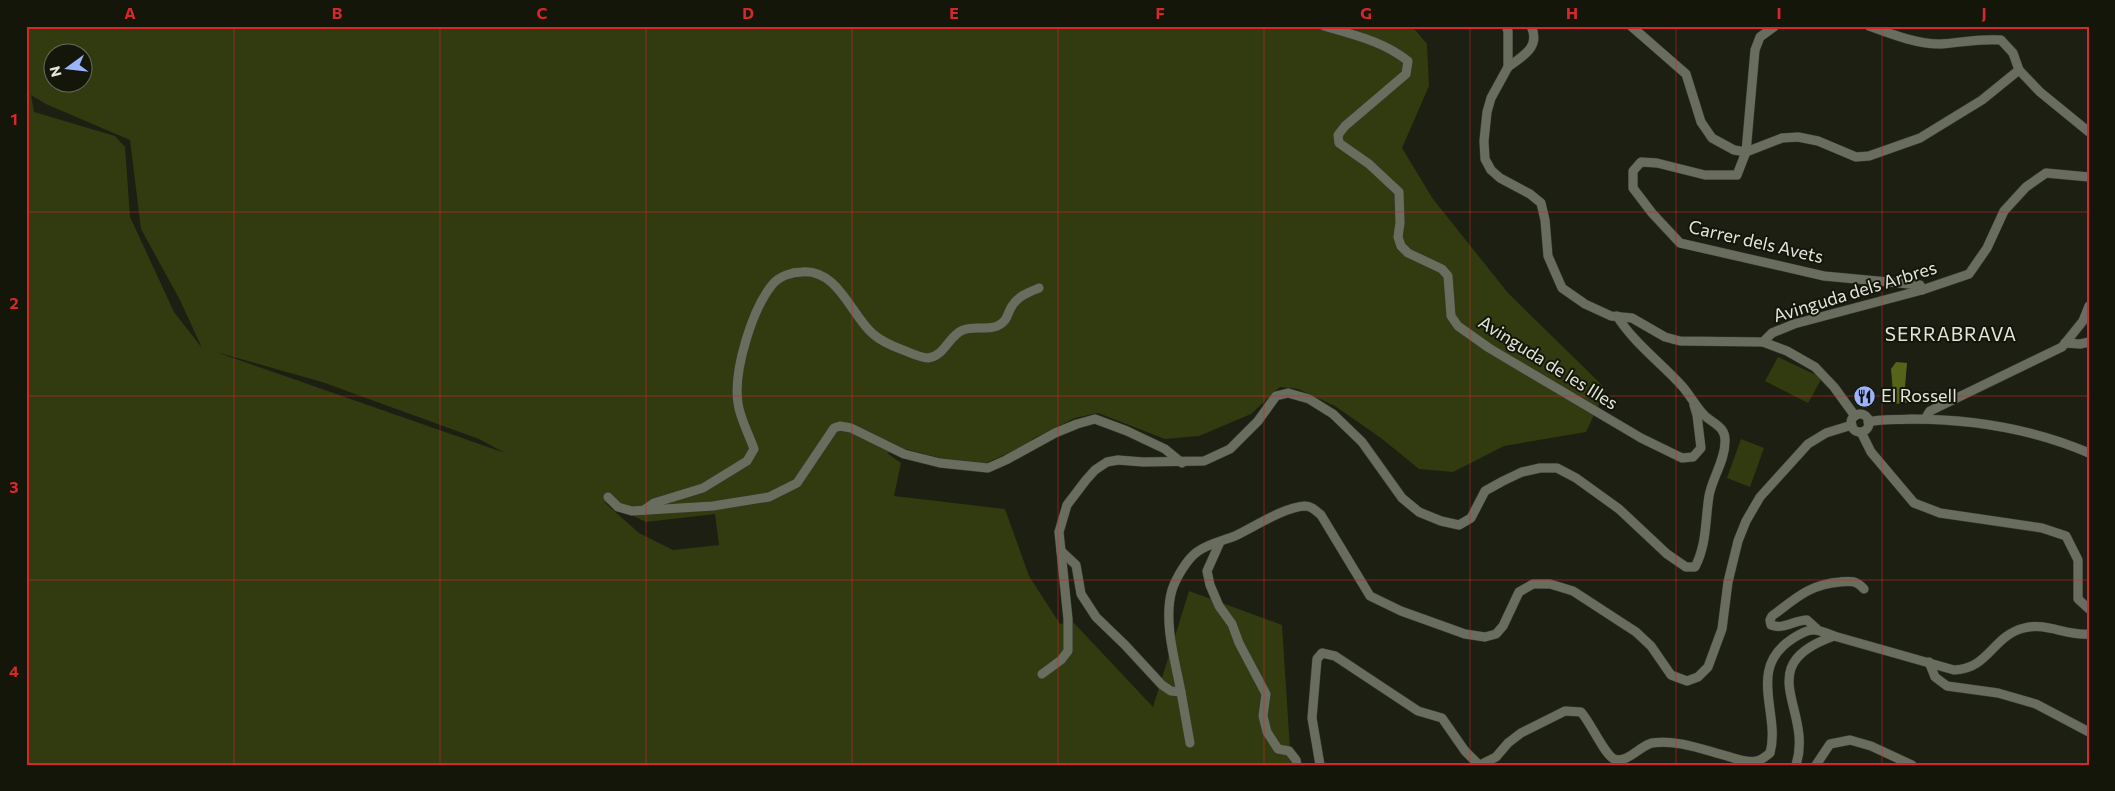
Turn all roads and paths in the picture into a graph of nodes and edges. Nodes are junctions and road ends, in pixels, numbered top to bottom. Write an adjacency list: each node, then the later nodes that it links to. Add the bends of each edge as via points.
1 (1324, 26): 19 (street, Avinguda de les Illes, via 1372,39 1408,61 1406,74 1345,126 1338,135 1339,143 1369,164 1399,192 1398,237 1401,246 1408,254 1442,269 1448,276 1451,316 1458,326 1562,392 1682,458 1693,457 1701,448 1697,415)
2 (1506, 26): 7 (street, Avinguda dels Arbres)
3 (1532, 26): 7 (street, via 1535,43)
4 (1631, 26): 10 (street, via 1686,74 1701,122 1712,138 1734,150)
5 (1775, 26): 10 (street, via 1760,37 1755,50)
6 (1868, 26): 8 (street, via 1939,44 1986,38 2001,40)
7 (1508, 67): 15 (street, Avinguda dels Arbres, via 1487,112 1484,141 1491,170 1541,203 1546,220 1548,256 1562,288 1585,304)
8 (2019, 70): 9 (street, via 2040,92); 10 (street, via 1982,100 1920,138 1869,156 1856,157 1818,141 1798,137 1782,138)
9 (2089, 132)
10 (1746, 152): 13 (street, Carrer dels Avets, via 1737,175 1705,175 1641,162 1633,171 1634,188 1680,243 1824,276 1920,285)
11 (2089, 177): 13 (street, Avinguda dels Arbres, via 2046,173 2026,187 2004,211 1987,248 1969,274)
12 (1040, 288): 27 (street, via 1020,296 1005,320 992,328 963,329 952,337 941,353 928,358 886,343 872,334 832,283 818,274 803,271 785,275 773,284 755,313 739,368 738,403 754,449 747,461 703,488 654,503)
13 (1922, 290): 16 (street, Avinguda dels Arbres, via 1794,324 1772,333)
14 (2089, 306): 18 (street)
15 (1617, 316): 16 (street, Avinguda dels Arbres, via 1632,318 1665,337 1680,341); 19 (street, via 1624,328)
16 (1763, 342): 21 (street, via 1815,367 1834,387)
17 (2089, 342): 18 (street)
18 (2065, 343): 20 (street, via 2032,363 1930,411)
19 (1690, 396): 25 (street, via 1724,433 1725,442 1710,494 1702,555 1695,567 1686,567 1667,554 1619,509 1557,468 1522,472 1485,492 1471,518 1459,525 1441,522 1419,512 1402,498 1362,442 1333,414 1310,400 1288,393 1276,396 1258,421 1230,450 1204,461)
20 (1925, 419): 22 (street); 24 (street, via 2037,434)
21 (1853, 421): 22 (street, via 1862,415); 23 (street, via 1854,430); 28 (street, via 1808,444 1760,497 1738,542 1728,582 1722,629 1708,667 1698,678 1687,681 1671,675 1636,632 1573,592 1550,584 1533,584 1519,592 1496,634 1485,637 1465,634 1393,607 1370,596 1334,533 1313,508 1306,506 1290,510)
22 (1868, 422): 23 (street, via 1867,428)
23 (1861, 432): 31 (street, via 1871,452 1914,503 1940,513 2042,528 2066,536 2078,560 2078,599)
24 (2089, 453)
25 (1182, 463): 27 (street, via 1165,449 1094,419 1055,433 988,468 940,463 904,454 857,430 840,426 834,428 797,483 769,497 713,506); 29 (street, via 1118,460 1107,462 1095,470 1067,505 1058,532)
26 (608, 497): 27 (street, via 618,507)
27 (644, 510)
28 (1220, 542): 37 (street, via 1195,553 1173,588 1169,602); 40 (street, via 1207,571 1210,585 1266,694 1263,716 1267,732 1278,749 1289,751)
29 (1061, 551): 36 (street, via 1068,651); 37 (street, via 1076,565 1081,594 1096,617 1162,685)
30 (1864, 589): 32 (street, via 1852,580 1820,584 1799,596 1770,620 1771,625 1778,628 1807,620)
31 (2089, 609)
32 (1817, 629): 34 (street); 42 (street, via 1803,632 1782,646 1771,662 1767,689 1774,741 1770,754 1758,761 1663,743 1651,743 1621,760 1615,759 1581,712 1565,711 1521,733 1508,742 1496,757)
33 (2089, 634): 35 (street, via 2025,628 2005,638 1978,664 1966,670 1954,670)
34 (1834, 636): 35 (street); 43 (street, via 1816,643 1793,662 1790,699 1800,728)
35 (1929, 662): 38 (street, via 1935,677 1947,686 1998,693 2036,704)
36 (1042, 674)
37 (1181, 692): 39 (street)
38 (2089, 732)
39 (1190, 743)
40 (1297, 765)
41 (1320, 765): 42 (street, via 1312,718 1317,659 1322,653 1335,656 1418,711 1442,718 1465,751)
42 (1480, 765)
43 (1796, 765)
44 (1816, 765): 45 (street, via 1830,744 1850,740)
45 (1912, 765)

